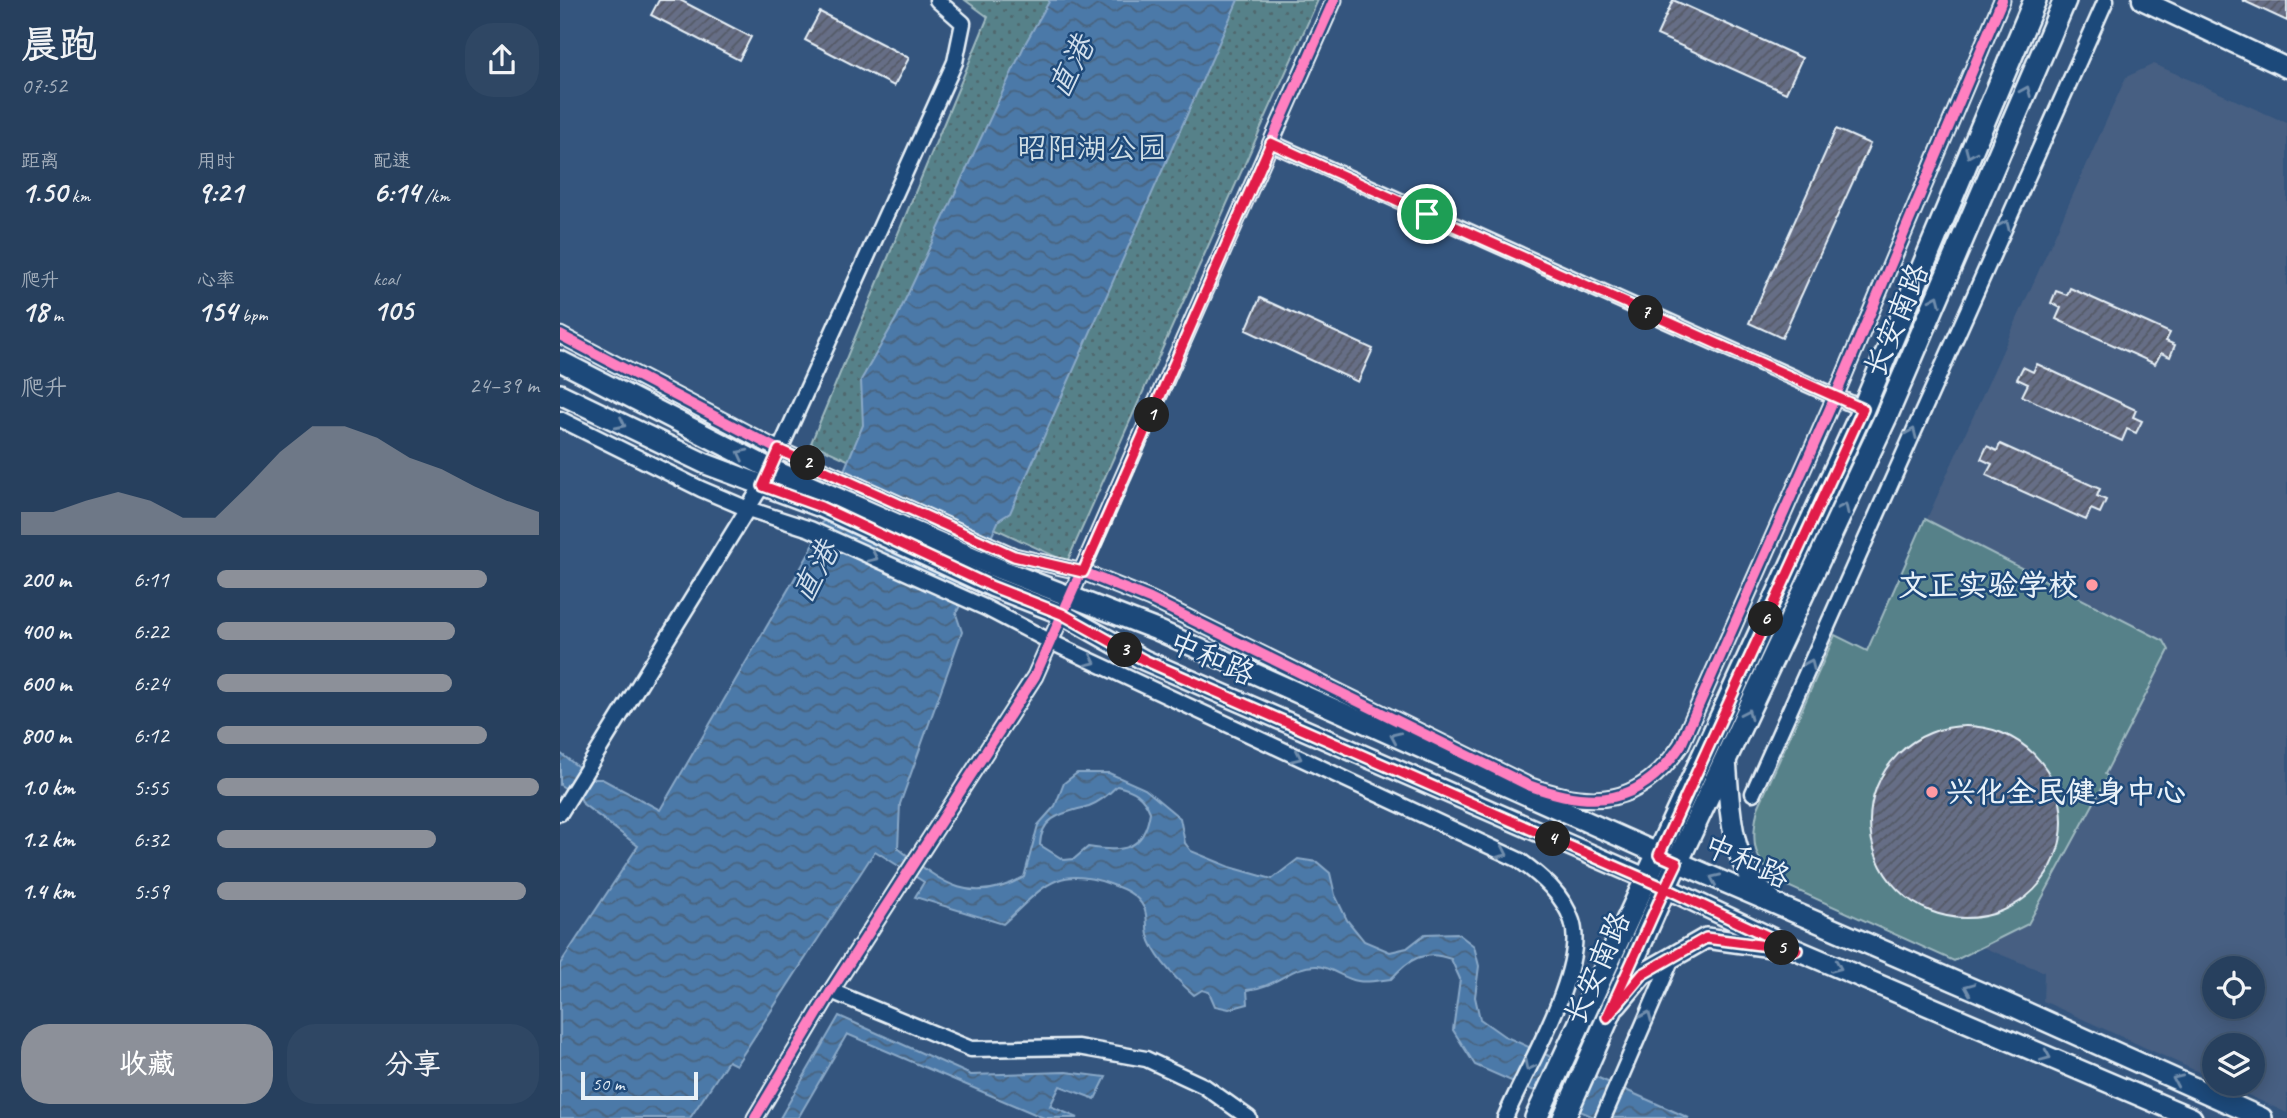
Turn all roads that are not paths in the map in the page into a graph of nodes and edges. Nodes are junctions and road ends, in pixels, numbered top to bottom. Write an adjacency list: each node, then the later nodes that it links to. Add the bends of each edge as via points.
1 (937, 0): 16 (street, via 963,23 955,62)
2 (1334, 0): 9 (street)
3 (2002, 0): 13 (street)
4 (2035, 0): 14 (main road, 长安南路, one-way to 14)
5 (2065, 0): 24 (main road, 长安南路, one-way to 5, via 1886,417)
6 (2106, 0): 25 (street, one-way to 6)
7 (2142, 0): 8 (street)
8 (2287, 68)
9 (1271, 143): 13 (street); 21 (street)
10 (560, 335): 16 (street)
11 (560, 361): 17 (main road, 中和路, one-way to 11)
12 (560, 394): 17 (main road, 中和路, one-way to 17, via 706,464)
13 (1835, 397): 14 (street); 21 (street, via 1681,745 1665,769 1620,797 1562,797 1528,785 1150,599)
14 (1863, 409): 27 (main road, 长安南路)
15 (560, 419): 19 (street)
16 (779, 450): 17 (street); 18 (street)
17 (767, 477): 18 (main road, 中和路); 19 (street)
18 (827, 491): 20 (main road, 中和路)
19 (748, 509): 23 (street, one-way to 23, via 810,529); 26 (street)
20 (1003, 571): 21 (street); 22 (main road, 中和路)
21 (1083, 572): 22 (street)
22 (1066, 606): 23 (street); 27 (main road, 中和路, one-way to 22, via 1157,630); 28 (main road, 中和路, via 1144,660)
23 (1051, 642): 32 (street, via 1035,676); 38 (street, one-way to 38, via 1519,860 1544,878 1573,922 1572,958 1543,1039)
24 (1726, 760): 27 (main road, 长安南路); 29 (main road, via 1741,855 1763,894)
25 (1753, 793)
26 (560, 814)
27 (1668, 859): 28 (main road, 长安南路); 29 (main road, 中和路, one-way to 27)
28 (1656, 883): 30 (main road, 中和路); 33 (main road, 长安南路); 34 (main road, 长安南路)
29 (1786, 910): 41 (main road, 中和路, one-way to 29)
30 (1797, 950): 31 (main road, via 1706,938); 40 (main road, 中和路, one-way to 40)
31 (1673, 956): 33 (main road, via 1643,974); 39 (street, one-way to 31)
32 (831, 991): 36 (street); 37 (street, via 971,1049 1078,1047 1146,1059 1203,1086)
33 (1607, 1017): 35 (main road, 长安南路)
34 (1539, 1111)
35 (1565, 1116)
36 (755, 1118)
37 (1249, 1118)
38 (1505, 1118)
39 (1603, 1118)
40 (2192, 1118)
41 (2262, 1118)

